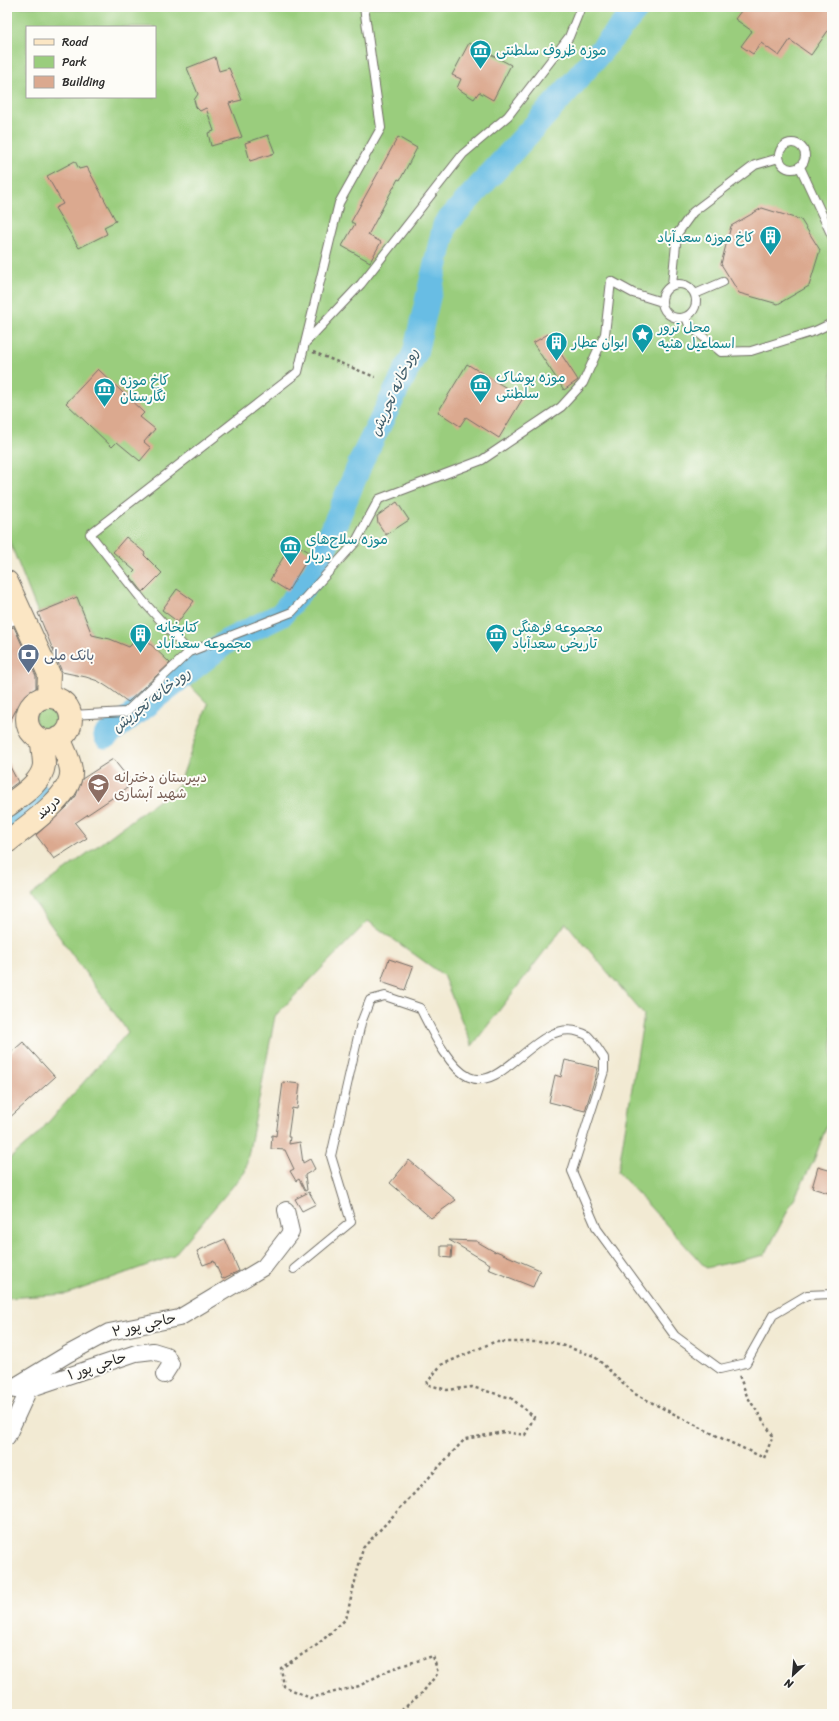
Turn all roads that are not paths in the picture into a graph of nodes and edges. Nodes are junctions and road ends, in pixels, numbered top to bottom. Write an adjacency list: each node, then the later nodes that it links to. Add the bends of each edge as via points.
1 (364, 7): 12 (lane, via 381,128 339,203)
2 (581, 7): 12 (lane, via 569,37 508,116 463,154 361,284)
3 (779, 158): 4 (lane, via 787,168); 4 (lane, via 780,151 785,145 798,144 805,155); 7 (lane, via 755,165 693,212 677,234)
4 (800, 167): 5 (lane)
5 (832, 236)
6 (723, 282): 8 (lane)
7 (672, 285): 8 (lane, via 688,286); 9 (lane, via 664,292)
8 (695, 294): 10 (lane, via 696,305)
9 (662, 302): 10 (lane, via 670,316); 15 (lane, via 633,293 611,281 605,334 583,383 561,407 482,460 379,499 355,543 292,612)
10 (686, 317): 11 (lane, via 690,325 721,352 751,351)
11 (832, 323)
12 (305, 345): 15 (lane, via 298,372 90,534 143,601)
13 (7, 582): 14 (main road)
14 (14, 616): 16 (main road, via 49,674)
15 (189, 652): 17 (lane, via 126,712)
16 (48, 696): 17 (main road, via 65,703); 18 (main road, via 35,701 27,712 26,719 31,732)
17 (71, 715): 18 (main road, via 69,728)
18 (50, 739): 19 (main road, دربند, via 44,765 36,782); 20 (main road, دربند, via 71,770 68,785 56,801)
19 (7, 806)
20 (7, 842)
21 (286, 1210): 26 (street, حاجی پور ۲, via 291,1232 264,1267 179,1318 109,1332)
22 (294, 1269): 23 (lane, via 351,1222 331,1156 361,1023 370,1000 385,996 420,1008 446,1054 459,1070 470,1078 483,1080 497,1074 548,1035 571,1029 587,1035 604,1058 604,1071 572,1172 597,1230 675,1336 720,1369 746,1363 773,1316 807,1295)
23 (832, 1294)
24 (164, 1375): 25 (street, حاجی پور ۱, via 171,1364 166,1355 153,1352 136,1353)
25 (29, 1389): 26 (street, حاجی پور ۱); 27 (street)
26 (7, 1391)
27 (7, 1437)

